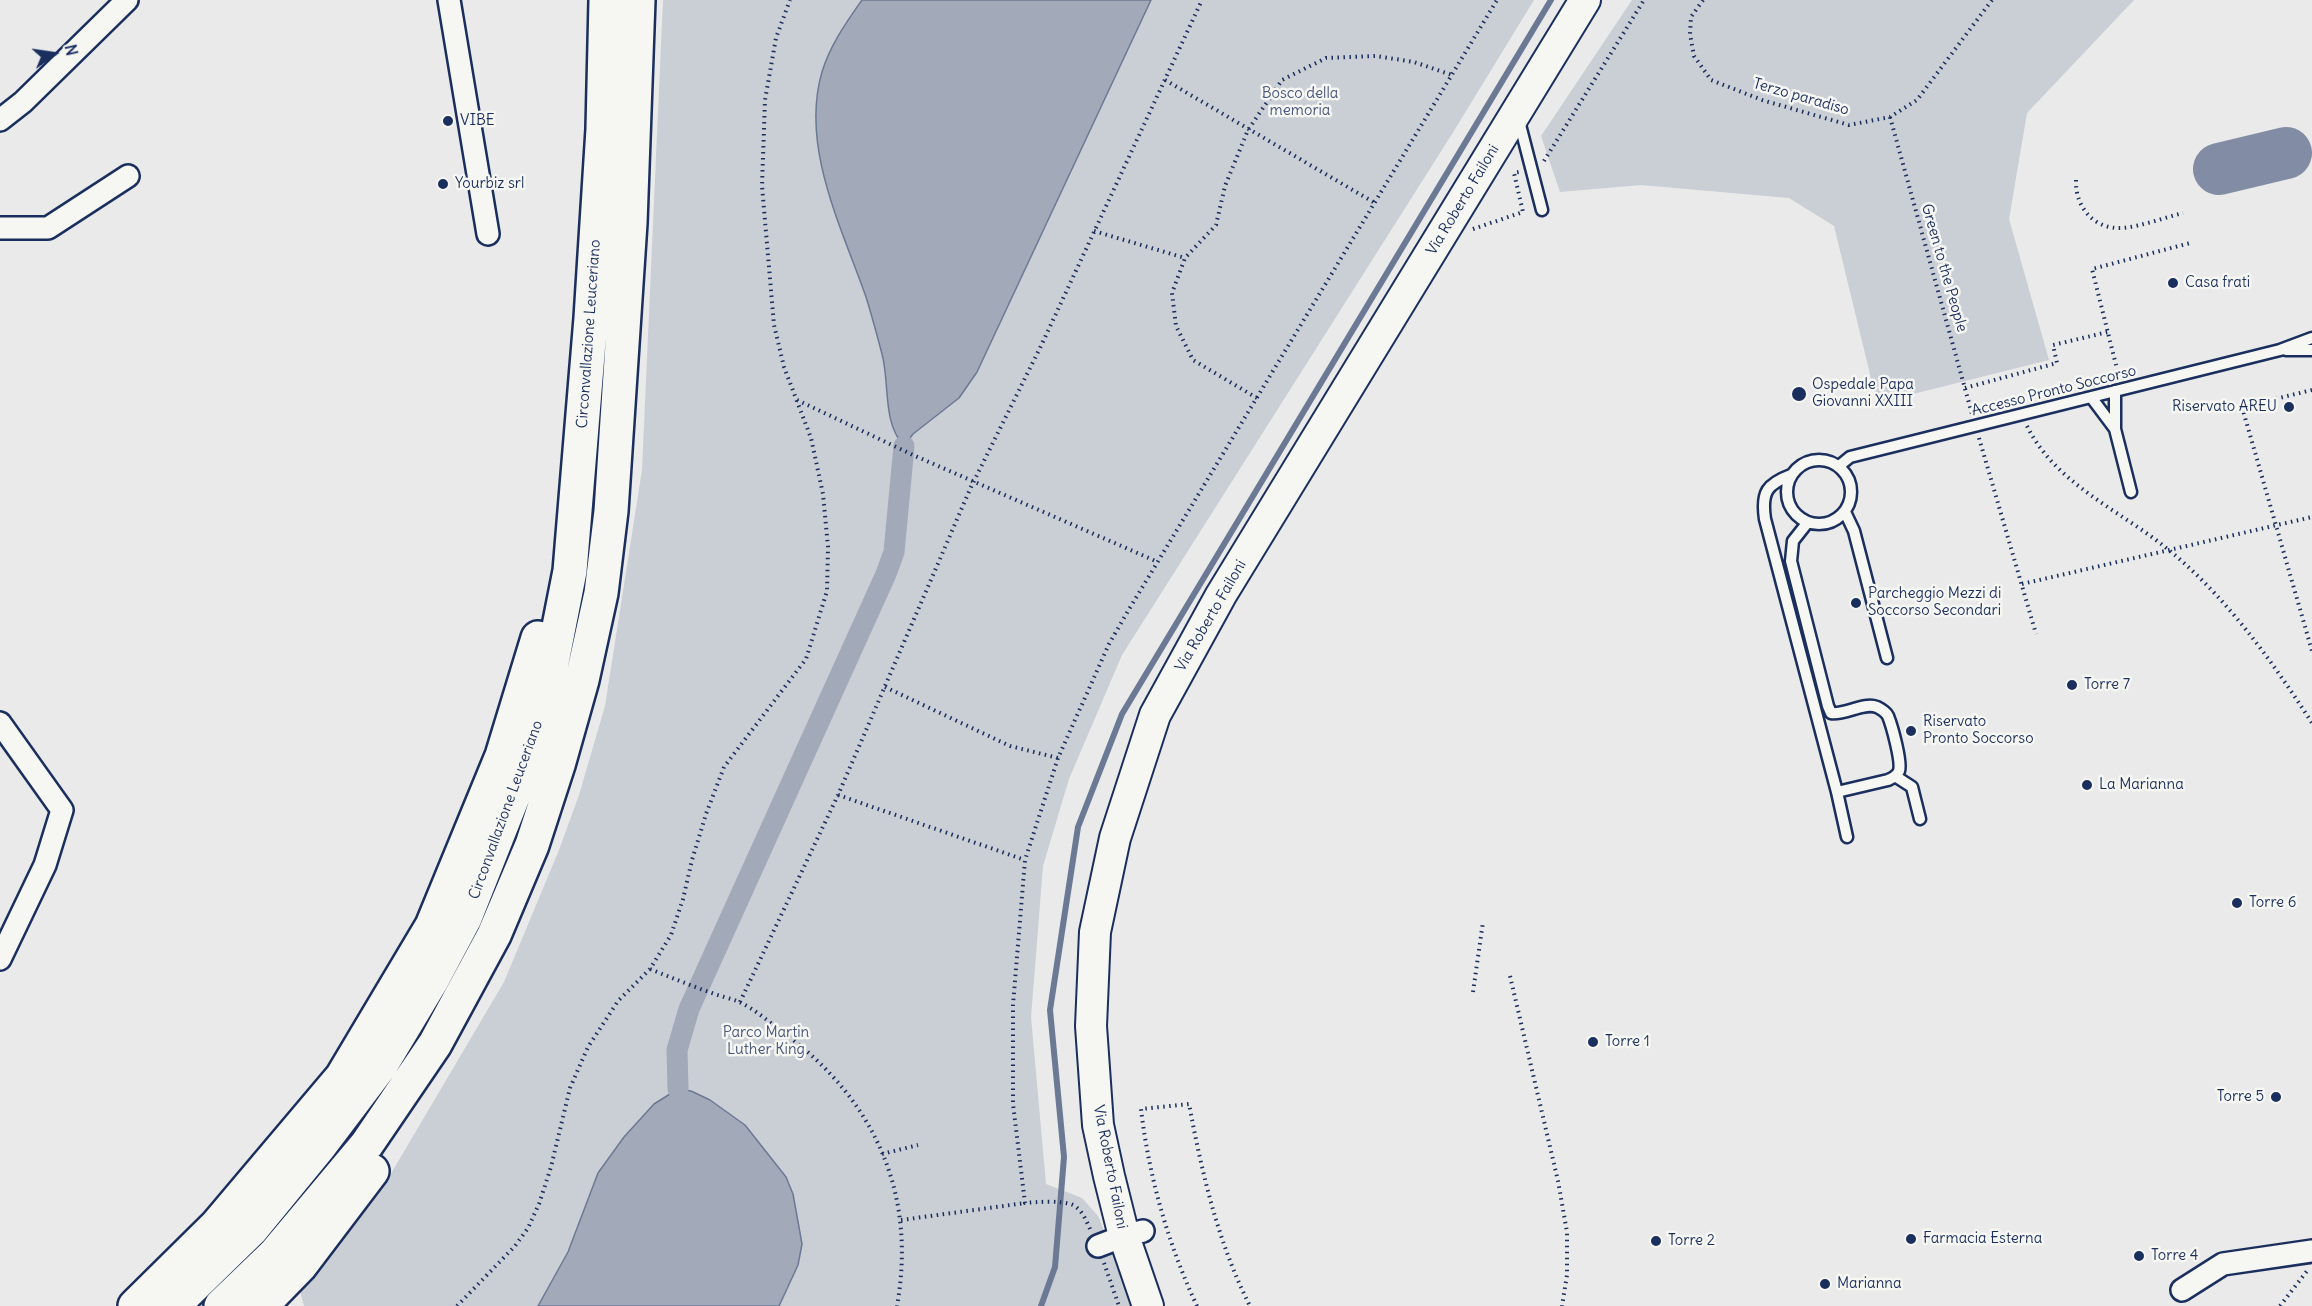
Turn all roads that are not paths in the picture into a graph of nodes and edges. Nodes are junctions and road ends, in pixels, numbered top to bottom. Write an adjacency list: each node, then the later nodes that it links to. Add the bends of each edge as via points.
1 (127, 0): 8 (street)
2 (449, 0): 12 (street)
3 (606, 0): 22 (highway, Circonvallazione Leuceriano, via 601,153)
4 (652, 0): 6 (highway)
5 (1585, 0): 7 (street, Via Roberto Failoni)
6 (639, 15): 31 (highway, Circonvallazione Leuceriano, via 615,452 601,593 558,765 532,845)
7 (1516, 112): 10 (lane); 39 (street, Via Roberto Failoni, via 1221,595 1155,715 1115,838 1095,932 1090,1026 1098,1125 1122,1238)
8 (0, 120)
9 (128, 176): 11 (street, via 48,228)
10 (1542, 210)
11 (0, 228)
12 (488, 234)
13 (2312, 338): 14 (lane, Accesso Pronto Soccorso)
14 (2280, 350): 15 (lane, Accesso Pronto Soccorso); 16 (lane, Accesso Pronto Soccorso)
15 (2312, 350)
16 (2119, 390): 17 (lane, Accesso Pronto Soccorso); 18 (lane)
17 (2091, 397): 18 (lane); 19 (lane, Accesso Pronto Soccorso, via 1850,457)
18 (2115, 429): 21 (lane)
19 (1839, 466): 20 (lane, via 1819,459 1799,466); 23 (lane, via 1850,483 1850,503)
20 (1791, 475): 24 (lane, via 1788,502); 28 (lane, via 1768,489 1763,499 1765,519)
21 (2131, 492)
22 (577, 499): 35 (highway, via 556,545 540,633 502,756 432,926 342,1077 217,1226); 36 (highway, Circonvallazione Leuceriano, via 570,571 543,708 522,774 465,918 381,1065 320,1147 251,1230)
23 (1845, 512): 24 (lane, via 1828,523); 25 (lane, via 1854,531)
24 (1808, 522): 27 (lane, via 1793,541 1791,561 1828,706 1831,713 1838,714 1870,706 1887,713 1900,762)
25 (1887, 658)
26 (0, 723): 32 (street, via 62,810 45,865)
27 (1895, 776): 28 (lane); 29 (lane, via 1912,787)
28 (1837, 792): 30 (lane)
29 (1920, 819)
30 (1847, 837)
31 (494, 935): 37 (highway, Circonvallazione Leuceriano, via 435,1044 368,1144 274,1255); 38 (highway, via 482,992 382,1157 300,1266)
32 (0, 959)
33 (2312, 1251): 34 (street, via 2223,1264)
34 (2182, 1290)
35 (135, 1306)
36 (173, 1306)
37 (221, 1306)
38 (261, 1306)
39 (1148, 1306)

